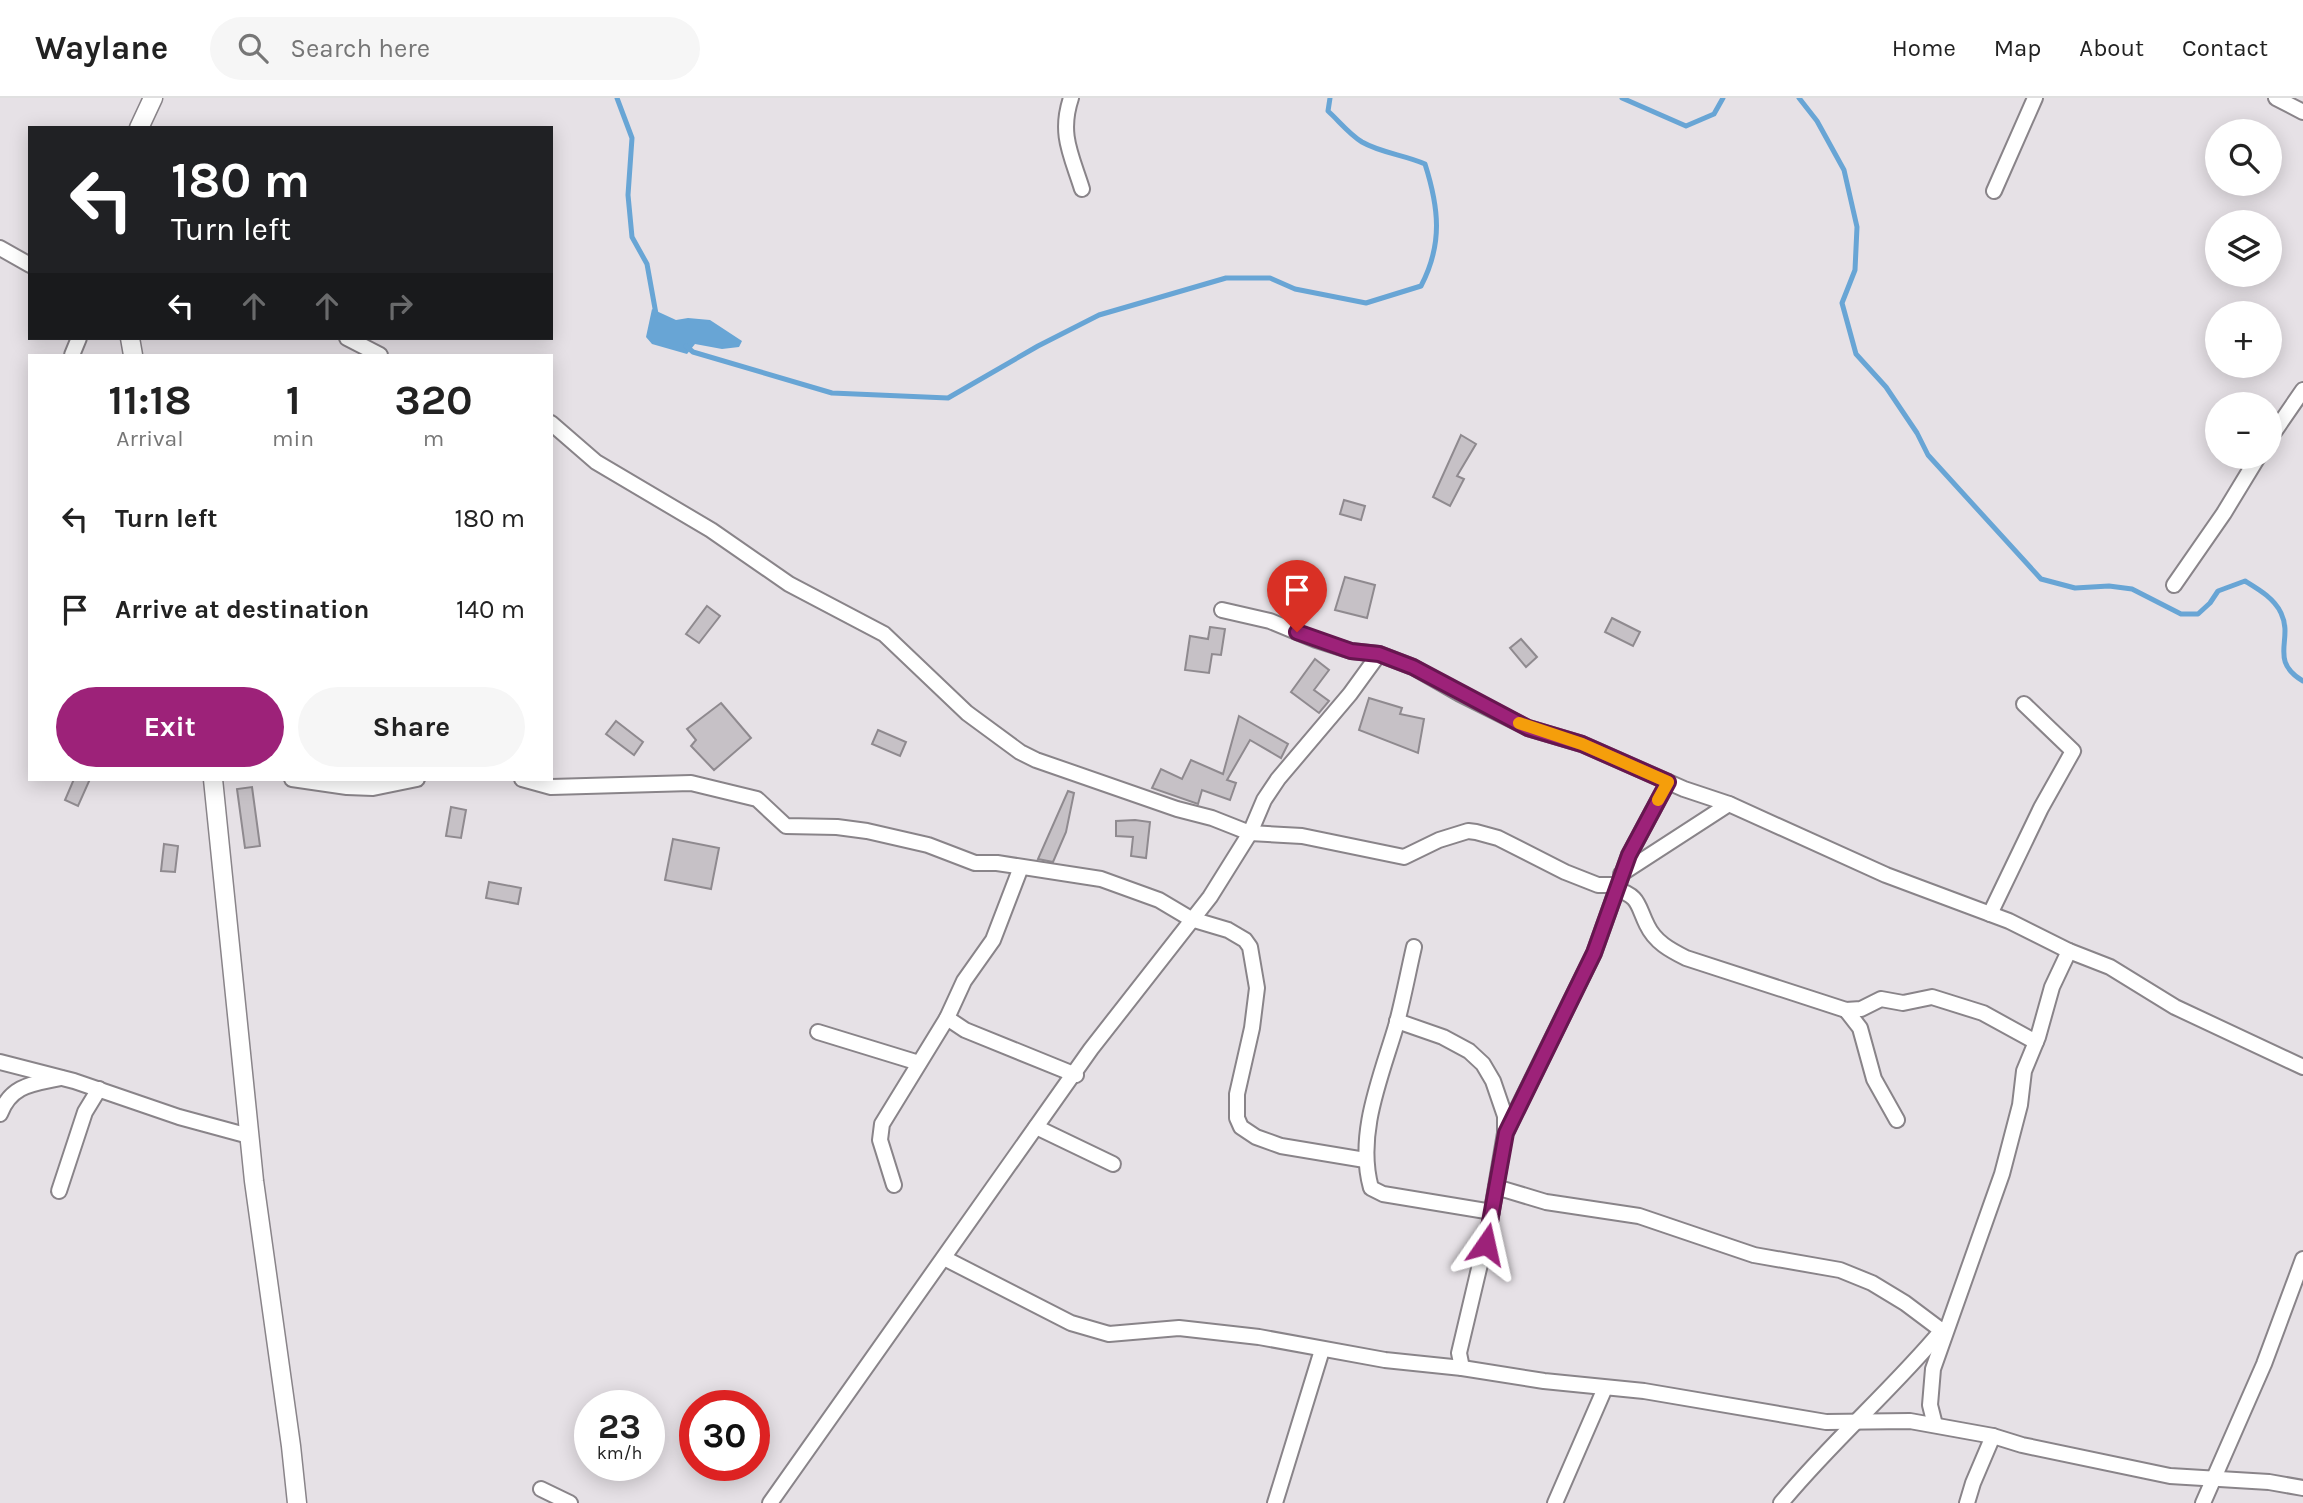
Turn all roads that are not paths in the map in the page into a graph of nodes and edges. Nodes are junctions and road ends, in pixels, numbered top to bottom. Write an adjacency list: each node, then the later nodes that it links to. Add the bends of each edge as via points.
1 (153, 98): 6 (street)
2 (1071, 98): 7 (street, via 1064,124)
3 (2035, 98): 8 (street)
4 (2276, 98): 5 (street)
5 (2303, 112)
6 (140, 126)
7 (1082, 189)
8 (1994, 191)
9 (0, 247): 10 (street)
10 (28, 264)
11 (351, 340): 12 (street)
12 (378, 354)
13 (2303, 390): 14 (street)
14 (2282, 421)
15 (553, 425): 27 (street, via 596,462 789,584 884,635 967,713 1020,752)
16 (2250, 469): 17 (street)
17 (2174, 585)
18 (1222, 610): 19 (street, via 1270,621 1351,651)
19 (1379, 654): 25 (street, via 1528,728 1582,744); 27 (street, via 1278,779)
20 (2024, 704): 30 (street, via 2073,751)
21 (213, 781): 49 (street)
22 (304, 781): 23 (street, via 347,788)
23 (407, 781)
24 (531, 781): 28 (street, via 551,786 702,785 758,799 786,826 867,831 928,845 975,863)
25 (1668, 782): 26 (street); 29 (street)
26 (1729, 804): 29 (street); 30 (street, via 1886,875)
27 (1250, 833): 29 (street, via 1302,836 1404,857 1439,840 1476,832 1598,885); 31 (street)
28 (1021, 867): 31 (street, via 1101,879 1159,900); 35 (street, via 993,940 964,981)
29 (1618, 883): 34 (street, via 1640,904 1646,925 1666,948); 48 (street, via 1594,953)
30 (1990, 914): 33 (street)
31 (1191, 919): 42 (street); 50 (street, via 1228,930 1250,947 1257,988 1237,1094 1241,1127 1281,1146)
32 (1414, 947): 36 (street)
33 (2069, 951): 38 (street, via 2052,987); 41 (street, via 2110,967 2175,1007)
34 (1846, 1010): 38 (street, via 1861,1009 1881,999 1903,1003 1932,997 1983,1013); 46 (street, via 1860,1028 1874,1079)
35 (947, 1018): 40 (street); 42 (street, via 965,1030)
36 (1397, 1021): 48 (street, via 1443,1037 1483,1065 1502,1105); 50 (street, via 1372,1109)
37 (818, 1031): 40 (street)
38 (2036, 1042): 58 (street, via 2024,1071 2002,1174 1965,1286)
39 (0, 1062): 43 (street)
40 (919, 1063): 52 (street, via 879,1132)
41 (2303, 1067)
42 (1076, 1074): 47 (street)
43 (63, 1078): 44 (street); 45 (street, via 13,1092)
44 (99, 1089): 49 (street); 54 (street, via 85,1112)
45 (0, 1114)
46 (1898, 1120)
47 (1036, 1127): 51 (street); 56 (street)
48 (1506, 1133): 53 (street)
49 (249, 1136): 68 (street)
50 (1364, 1160): 55 (street, via 1371,1188 1377,1192)
51 (1113, 1164)
52 (894, 1185)
53 (1496, 1187): 55 (street); 58 (street, via 1546,1202 1639,1216 1754,1255 1840,1270 1894,1296)
54 (59, 1191)
55 (1492, 1212): 60 (street, via 1459,1353)
56 (944, 1258): 59 (street, via 1094,1331 1131,1334 1179,1328); 70 (street)
57 (2303, 1259): 65 (street)
58 (1944, 1331): 62 (street); 63 (street, via 1931,1384)
59 (1322, 1350): 60 (street); 71 (street)
60 (1462, 1368): 61 (street)
61 (1605, 1388): 62 (street, via 1796,1418); 72 (street)
62 (1854, 1422): 63 (street); 73 (street)
63 (1935, 1425): 64 (street)
64 (1993, 1436): 65 (street, via 2144,1471); 74 (street)
65 (2213, 1479): 66 (street); 75 (street)
66 (2303, 1488)
67 (541, 1489): 69 (street)
68 (297, 1503)
69 (569, 1503)
70 (769, 1503)
71 (1275, 1503)
72 (1555, 1503)
73 (1781, 1503)
74 (1967, 1503)
75 (2203, 1503)

